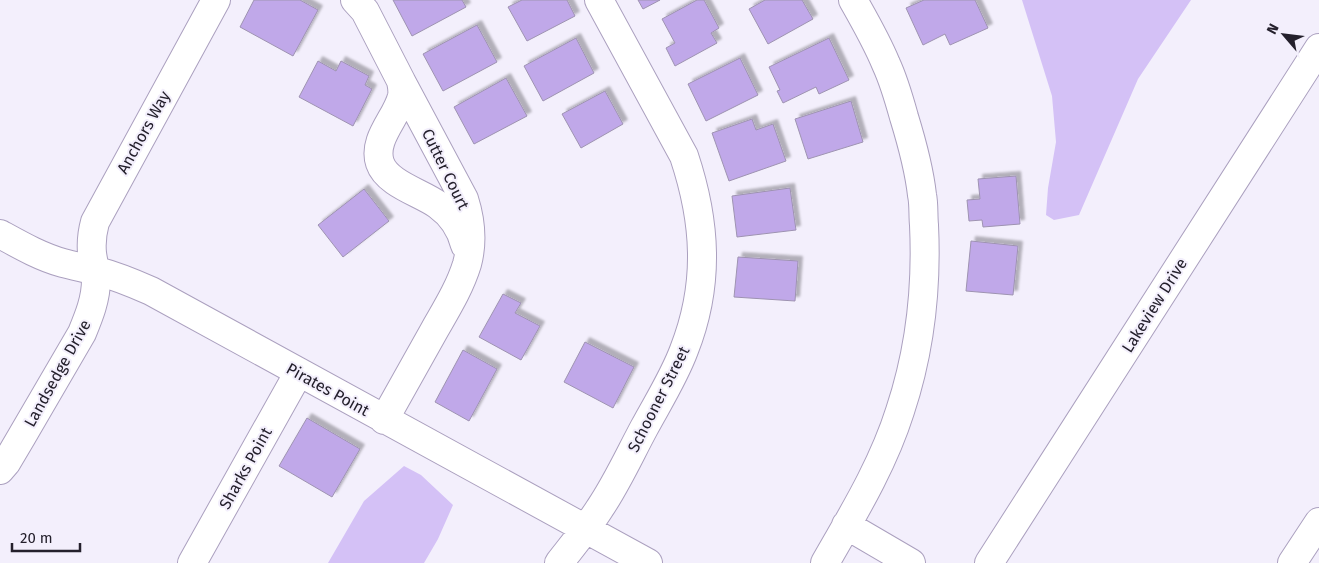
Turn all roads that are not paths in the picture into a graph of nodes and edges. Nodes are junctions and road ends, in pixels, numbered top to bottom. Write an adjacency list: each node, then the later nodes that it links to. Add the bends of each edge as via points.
1 (216, 0): 9 (street, Anchors Way, via 95,222 92,255)
2 (355, 0): 6 (street, Cutter Court, via 365,11)
3 (599, 0): 15 (street, Schooner Street, via 684,156 698,212 702,272 691,332 676,370 600,508)
4 (853, 0): 14 (street, via 886,64 914,149 922,195 925,250 918,342 900,412 870,481)
5 (1319, 48): 21 (street, Lakeview Drive)
6 (401, 81): 8 (street, Cutter Court, via 464,200 471,228); 8 (street, Cutter Court, via 402,96 378,148 380,165 392,178 438,204 450,216 464,241)
7 (0, 234): 9 (street, Pirates Point, via 30,251)
8 (468, 262): 11 (street, Cutter Court, via 455,293)
9 (96, 270): 10 (street, Pirates Point, via 151,291); 12 (street, Landsedge Drive, via 90,315 82,333)
10 (299, 372): 11 (street, Pirates Point); 16 (street, Sharks Point)
11 (384, 420): 15 (street, Pirates Point)
12 (0, 470)
13 (1319, 522): 22 (street)
14 (846, 525): 19 (street); 20 (street)
15 (584, 529): 17 (street, Schooner Street); 18 (street, Pirates Point)
16 (192, 563)
17 (560, 563)
18 (648, 563)
19 (824, 563)
20 (911, 563)
21 (989, 563)
22 (1292, 563)

